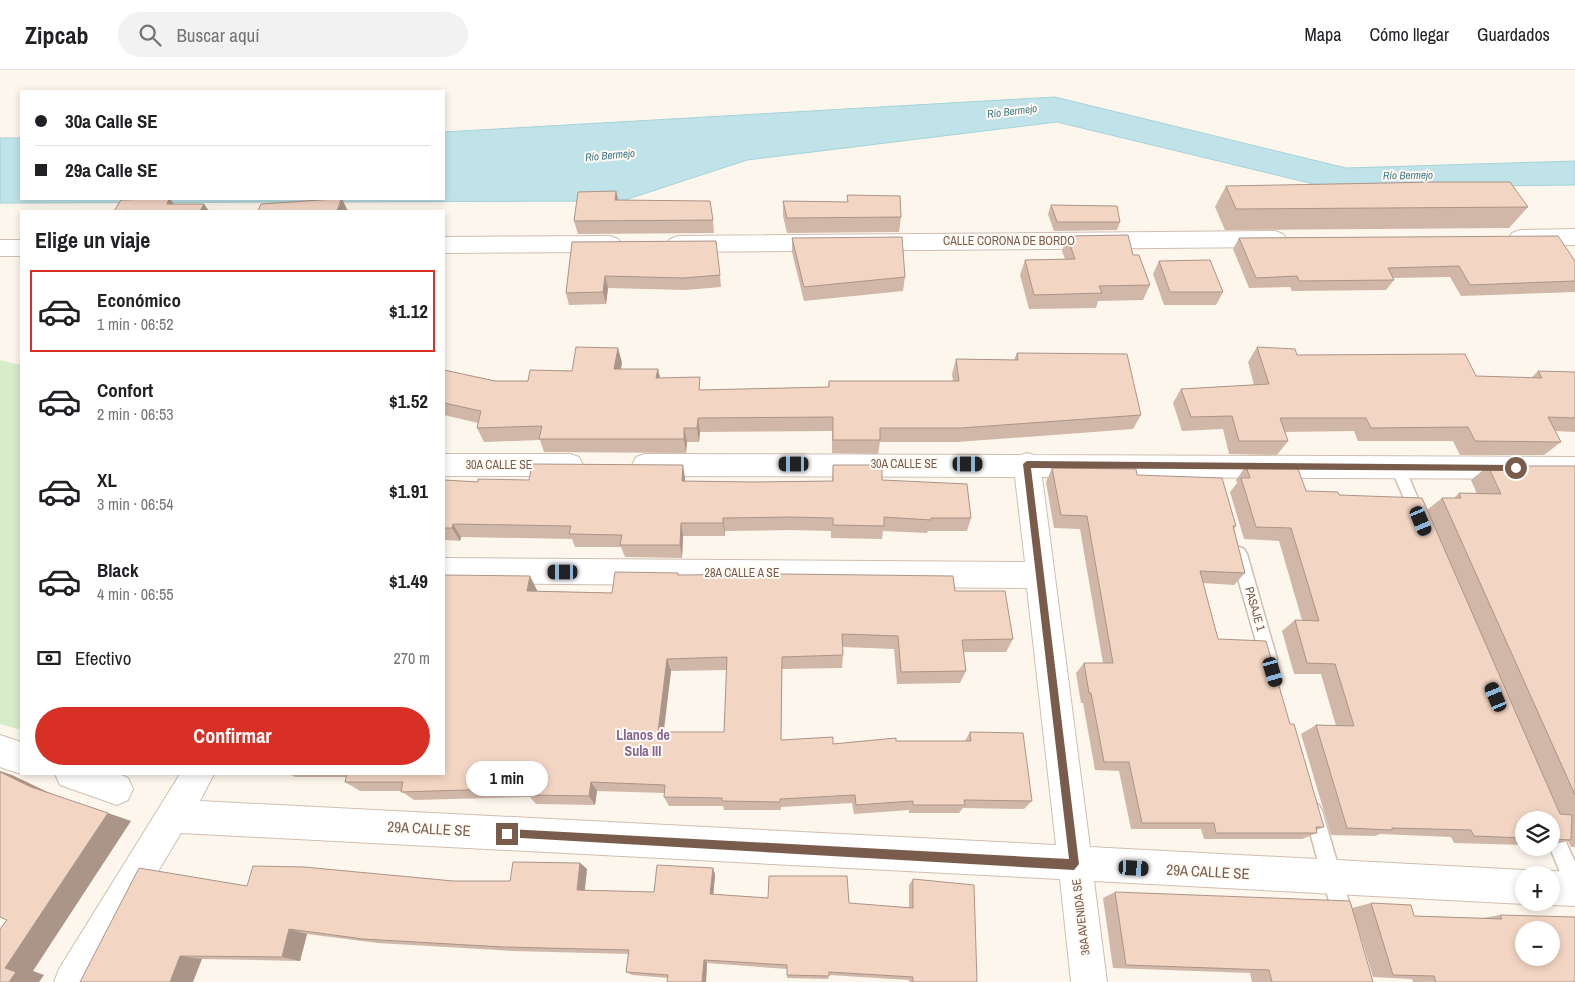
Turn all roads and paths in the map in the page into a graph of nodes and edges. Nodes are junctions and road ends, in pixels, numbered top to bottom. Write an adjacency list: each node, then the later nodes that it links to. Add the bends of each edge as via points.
1 (1575, 237): 2 (street)
2 (1496, 238)
3 (1297, 239): 5 (street, CALLE CORONA DE BORDO)
4 (632, 244): 6 (street)
5 (662, 244)
6 (445, 245)
7 (0, 248): 8 (street)
8 (20, 248)
9 (1027, 464): 12 (street, 30A CALLE SE); 13 (street, 30A CALLE SE, via 1217,476); 18 (street, 36A AVENIDA SE)
10 (445, 465): 11 (street, 30A CALLE SE)
11 (592, 465)
12 (622, 465)
13 (1398, 468): 14 (street, 30A CALLE SE); 15 (lane)
14 (1575, 468)
15 (1425, 531)
16 (1236, 543): 19 (lane, PASAJE 1)
17 (445, 571): 18 (street, 28A CALLE A SE)
18 (1040, 575): 28 (street, 36A AVENIDA SE)
19 (1274, 677)
20 (0, 751): 21 (street)
21 (20, 758)
22 (74, 775): 24 (street)
23 (197, 775): 26 (street)
24 (117, 789)
25 (1307, 792): 29 (lane)
26 (174, 816): 28 (street, 29A CALLE SE); 35 (street)
27 (1560, 849): 30 (lane)
28 (1074, 864): 29 (street, 29A CALLE SE); 36 (street, 36A AVENIDA SE)
29 (1332, 878): 31 (street, 29A CALLE SE); 34 (lane)
30 (1575, 884)
31 (1515, 887)
32 (1560, 888): 33 (street)
33 (1575, 889)
34 (1348, 935)
35 (72, 982)
36 (1089, 982)

